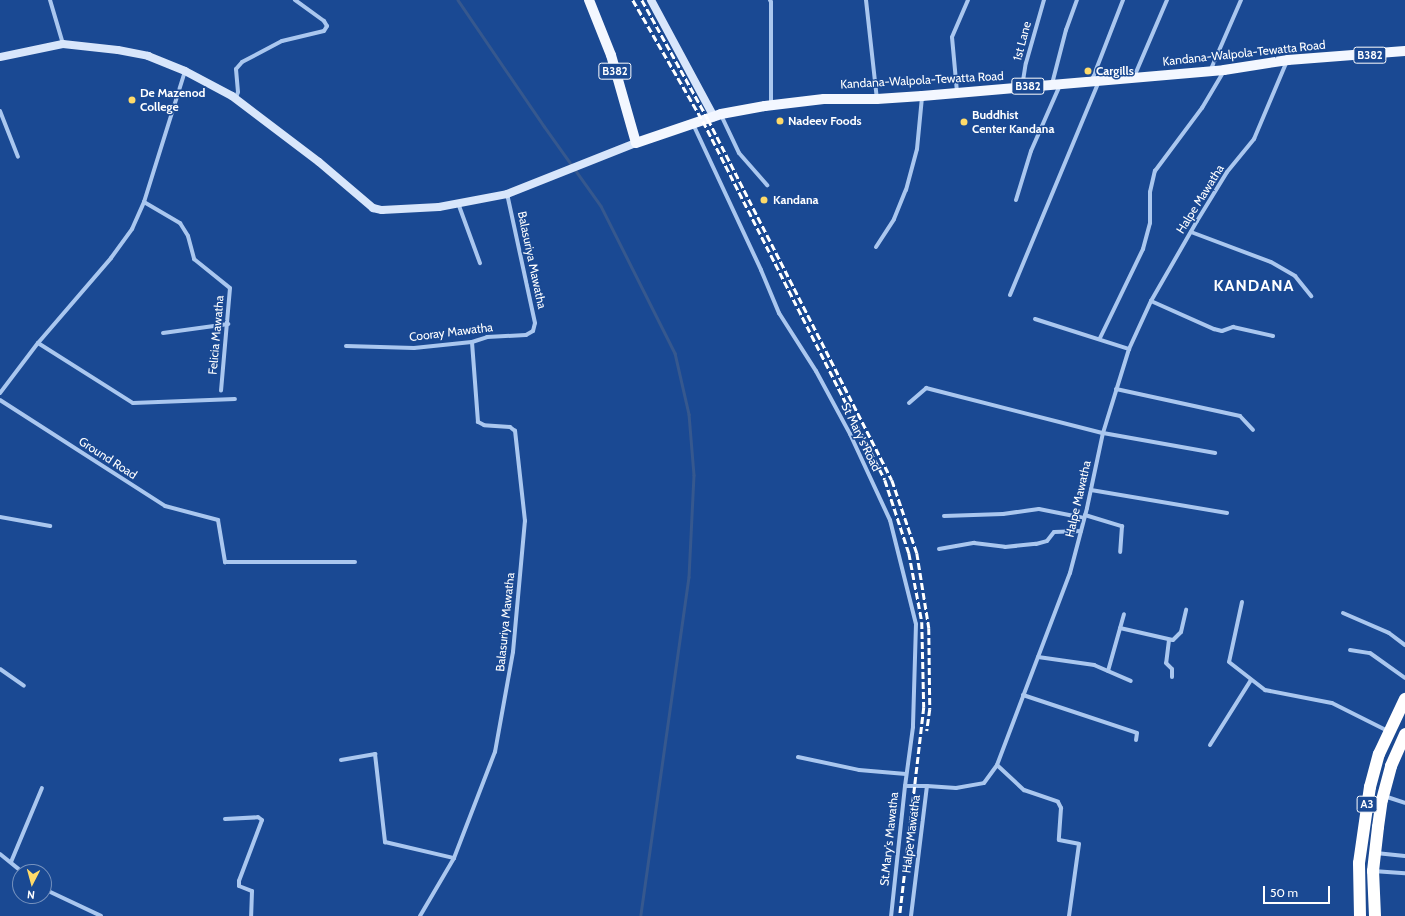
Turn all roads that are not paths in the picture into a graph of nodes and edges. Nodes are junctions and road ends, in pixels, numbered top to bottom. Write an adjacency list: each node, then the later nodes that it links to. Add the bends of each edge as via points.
1 (50, 0): 13 (street)
2 (295, 0): 26 (street, via 324,21 327,26 324,31 282,41 242,62 236,69)
3 (589, 0): 32 (main road, B382, via 611,55)
4 (652, 0): 30 (street)
5 (770, 0): 28 (street)
6 (866, 0): 27 (street)
7 (968, 0): 24 (street, via 952,37)
8 (1044, 0): 23 (street, 1st Lane, via 1026,63)
9 (1077, 0): 22 (street, via 1066,30)
10 (1123, 0): 21 (street)
11 (1166, 0): 20 (street)
12 (1241, 0): 19 (street)
13 (63, 44): 15 (street); 18 (street, via 148,56)
14 (1405, 51): 16 (main road, Kandana-Walpola-Tewatta Road / B382)
15 (0, 57)
16 (1288, 60): 17 (main road, Kandana-Walpola-Tewatta Road / B382); 39 (street, Halpe Mawatha, via 1254,139 1227,172)
17 (1224, 70): 19 (main road, Kandana-Walpola-Tewatta Road / B382); 50 (street, via 1202,108 1155,171 1150,192 1150,223 1144,249)
18 (185, 71): 26 (street); 37 (street)
19 (1210, 71): 20 (main road, Kandana-Walpola-Tewatta Road / B382)
20 (1134, 77): 21 (main road, Kandana-Walpola-Tewatta Road / B382)
21 (1096, 80): 22 (main road, Kandana-Walpola-Tewatta Road / B382); 42 (street)
22 (1056, 84): 23 (main road, Kandana-Walpola-Tewatta Road / B382); 36 (street)
23 (1022, 87): 24 (main road, Kandana-Walpola-Tewatta Road / B382)
24 (957, 93): 25 (main road, Kandana-Walpola-Tewatta Road / B382)
25 (922, 96): 27 (main road, Kandana-Walpola-Tewatta Road / B382); 40 (street, via 917,149 906,190 894,219)
26 (236, 98): 38 (street, via 319,162 373,208 391,210 439,207)
27 (877, 98): 28 (main road, Kandana-Walpola-Tewatta Road / B382, via 824,99)
28 (771, 105): 30 (main road, Kandana-Walpola-Tewatta Road / B382)
29 (0, 111): 33 (street)
30 (718, 116): 31 (main road, Kandana-Walpola-Tewatta Road / B382); 34 (street, via 739,153)
31 (693, 124): 32 (main road, Kandana-Walpola-Tewatta Road / B382); 99 (street, St Mary's Road, via 779,313 816,371 850,434 890,520 916,624 913,727)
32 (636, 143): 35 (street)
33 (18, 157)
34 (767, 185)
35 (507, 194): 38 (street); 47 (street, Balasuriya Mawatha, via 535,323)
36 (1016, 200)
37 (144, 202): 46 (street, Felicia Mawatha, via 180,223 188,236 194,259 230,288); 52 (street, via 132,229 111,258)
38 (458, 203): 41 (street)
39 (1191, 232): 43 (street, via 1271,262 1295,276); 44 (street, Halpe Mawatha)
40 (876, 247)
41 (480, 263)
42 (1010, 295)
43 (1312, 296)
44 (1151, 301): 49 (street, via 1214,329 1222,331 1233,327); 54 (street, Halpe Mawatha)
45 (1034, 319): 50 (street)
46 (228, 324): 48 (street); 56 (street, Felicia Mawatha)
47 (533, 331): 51 (street, Cooray Mawatha, via 526,335 487,337)
48 (163, 333)
49 (1273, 336)
50 (1100, 338): 54 (street)
51 (472, 342): 53 (street, Cooray Mawatha, via 414,348); 109 (street, Balasuriya Mawatha, via 478,422 515,431 525,521 513,652 496,752)
52 (38, 344): 57 (street); 58 (street, via 133,403)
53 (346, 346)
54 (1129, 348): 55 (street, Halpe Mawatha)
55 (1116, 389): 61 (street, via 1240,416); 62 (street, Halpe Mawatha)
56 (221, 391)
57 (0, 393)
58 (235, 399)
59 (0, 400): 73 (street, Ground Road, via 165,506 218,520 225,562)
60 (909, 403): 62 (street, via 926,388)
61 (1253, 430)
62 (1103, 433): 63 (street); 64 (street, Halpe Mawatha)
63 (1215, 453)
64 (1091, 490): 65 (street); 68 (street, Halpe Mawatha)
65 (1227, 513)
66 (944, 516): 68 (street, via 1003,514 1040,509)
67 (0, 517): 69 (street)
68 (1085, 517): 70 (street, Halpe Mawatha); 72 (street, via 1122,526)
69 (50, 526)
70 (1081, 531): 71 (street, via 1054,532 1047,541 1036,544 1005,547 974,543); 82 (street, Halpe Mawatha, via 1070,573)
71 (939, 549)
72 (1120, 552)
73 (355, 562)
74 (1242, 602): 87 (street, via 1229,662)
75 (1186, 610): 79 (street, via 1181,632 1173,640)
76 (1343, 613): 80 (street, via 1389,633)
77 (1124, 614): 78 (street)
78 (1120, 628): 79 (street); 84 (street)
79 (1168, 640): 85 (street, via 1166,663 1172,669)
80 (1405, 645)
81 (1350, 650): 86 (street, via 1370,653)
82 (1038, 657): 84 (street, via 1094,665); 90 (street, Halpe Mawatha)
83 (0, 669): 89 (street)
84 (1108, 671): 88 (street)
85 (1172, 677)
86 (1405, 678)
87 (1250, 680): 92 (street, via 1265,690 1332,703); 95 (street)
88 (1131, 681)
89 (24, 686)
90 (1023, 695): 94 (street, via 1137,733); 98 (street, Halpe Mawatha)
91 (1405, 699): 92 (highway, A3)
92 (1389, 732): 120 (highway, A3, via 1379,754 1370,787 1362,831 1359,863)
93 (1405, 734): 103 (highway, A3, via 1391,766)
94 (1136, 740)
95 (1210, 745)
96 (798, 758): 99 (street, via 859,770)
97 (341, 760): 109 (street, via 375,754 385,842)
98 (997, 765): 101 (street, Halpe Mawatha, via 984,783 956,788); 119 (street, via 1024,790 1058,802 1061,808 1059,840 1079,844)
99 (906, 774): 100 (street, St Mary's Road)
100 (905, 786): 101 (street, St.Mary's Mawatha); 117 (street, St.Mary's Mawatha)
101 (926, 786): 118 (street, Halpe Mawatha)
102 (42, 788): 110 (street)
103 (1383, 796): 104 (street); 106 (highway, A3)
104 (1405, 803)
105 (225, 819): 115 (street, via 258,817 262,820 239,882 239,886 252,891)
106 (1374, 853): 108 (street); 111 (highway, A3)
107 (0, 854): 110 (street)
108 (1405, 856)
109 (454, 858): 116 (street, Balasuriya Mawatha)
110 (11, 862)
111 (1373, 871): 112 (street); 121 (highway, A3)
112 (1405, 874)
113 (52, 893): 114 (street)
114 (101, 916)
115 (251, 916)
116 (420, 916)
117 (891, 916)
118 (911, 916)
119 (1069, 916)
120 (1360, 916)
121 (1375, 916)

